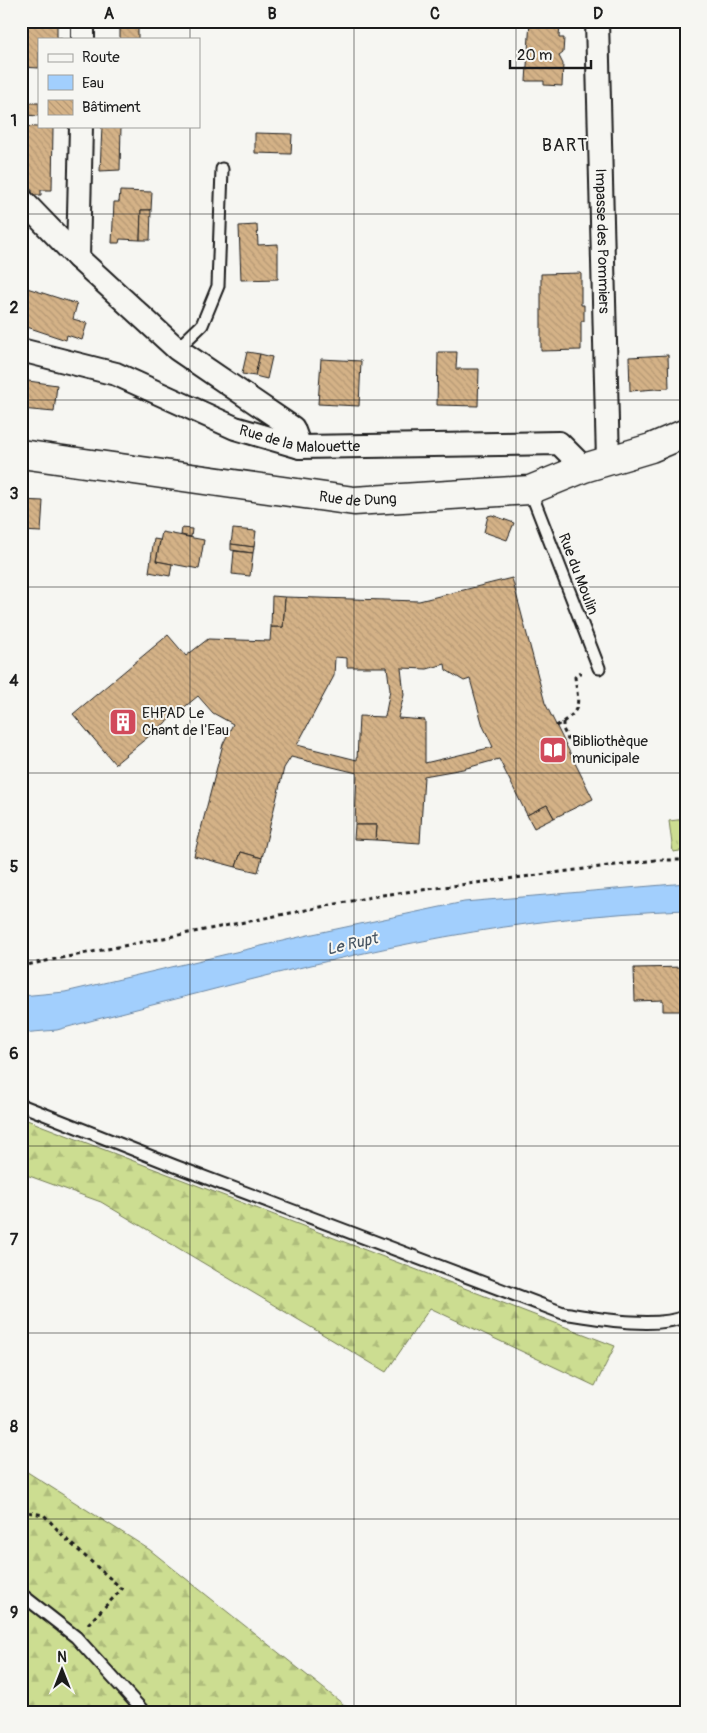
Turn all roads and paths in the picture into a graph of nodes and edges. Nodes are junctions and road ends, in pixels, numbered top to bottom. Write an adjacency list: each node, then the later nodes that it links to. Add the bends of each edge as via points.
1 (84, 21): 3 (street)
2 (597, 21): 13 (street, Impasse des Pommiers)
3 (83, 38)
4 (81, 128): 7 (street)
5 (222, 169): 9 (lane, via 218,286 202,325)
6 (21, 200): 7 (street)
7 (78, 258): 9 (street)
8 (21, 350): 11 (street, Rue de la Malouette, via 116,374 234,428)
9 (177, 350): 11 (street, via 293,428)
10 (686, 433): 13 (main road, Rue de Dung, via 651,448)
11 (300, 447): 13 (street, Rue de la Malouette, via 559,443)
12 (21, 454): 14 (main road, Rue de Dung, via 354,501)
13 (596, 464): 14 (main road, Rue de Dung)
14 (530, 490): 15 (lane, Rue du Moulin)
15 (599, 668)
16 (580, 673): 17 (path, via 575,677 579,698 577,709)
17 (564, 722): 18 (path); 19 (path, via 563,729 568,739)
18 (556, 726)
19 (564, 742)
20 (686, 860): 21 (path, via 655,860 382,895)
21 (21, 966)
22 (21, 1105): 23 (lane, via 563,1313 617,1322 676,1320)
23 (686, 1316)
24 (21, 1511): 26 (path, via 44,1515 122,1589)
25 (21, 1594): 26 (lane)
26 (76, 1637): 27 (lane)
27 (144, 1712)

